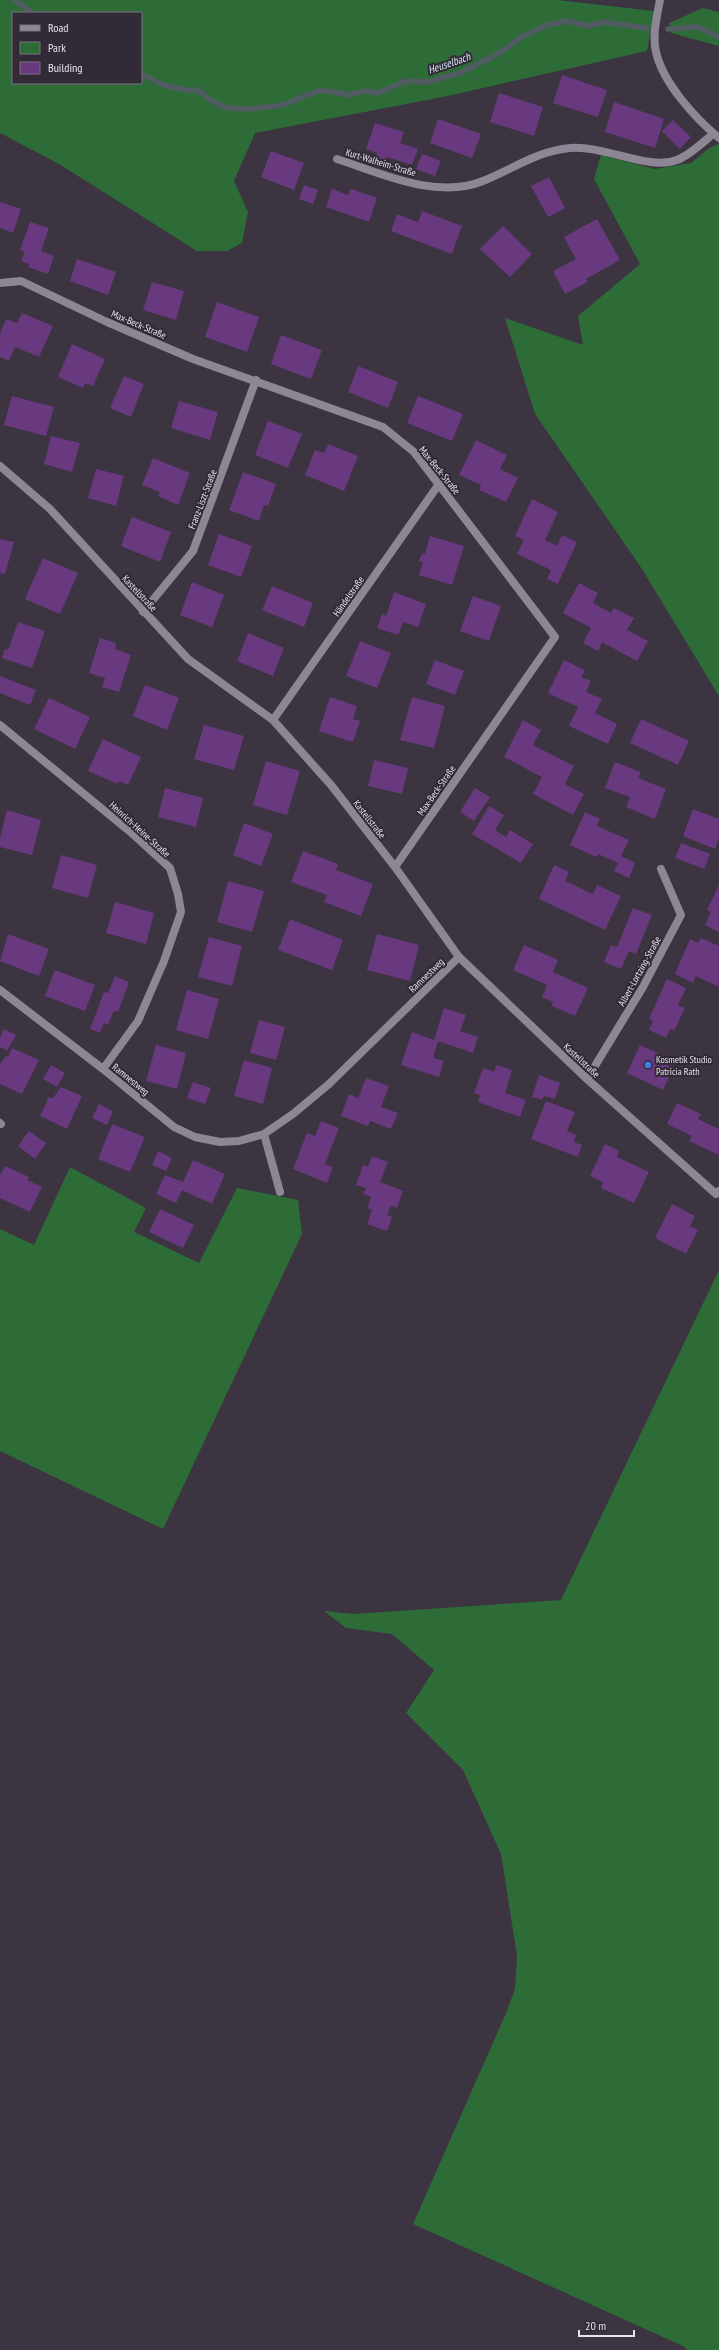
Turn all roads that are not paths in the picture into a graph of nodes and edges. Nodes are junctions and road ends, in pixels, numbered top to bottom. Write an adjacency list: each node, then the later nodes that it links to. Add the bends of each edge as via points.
1 (660, 0): 2 (street, via 655,39 656,52 664,74 676,93)
2 (716, 136): 3 (street, Kurt-Walheim-Straße, via 678,160 664,164 603,149 556,149 533,156 481,182 458,187 407,182)
3 (337, 159)
4 (0, 283): 5 (street, Max-Beck-Straße, via 22,281 107,322 193,359)
5 (256, 380): 7 (street, Max-Beck-Straße, via 383,427 414,452); 8 (street, Franz-Liszt-Straße, via 193,550)
6 (0, 466): 8 (street, Kastellstraße, via 50,509)
7 (440, 484): 9 (street, Händelstraße); 11 (street, Max-Beck-Straße, via 555,637)
8 (143, 612): 9 (street, Kastellstraße, via 188,659)
9 (273, 720): 11 (street, Kastellstraße, via 331,785)
10 (0, 725): 15 (street, Heinrich-Heine-Straße, via 134,835 170,868 178,894 181,912 164,961 138,1021)
11 (395, 867): 13 (street, Kastellstraße)
12 (661, 869): 16 (street, Albert-Lortzing-Straße, via 681,915 643,987)
13 (459, 957): 16 (street, Kastellstraße); 17 (street, Ramnestweg, via 329,1084)
14 (0, 990): 15 (street, Ramnestweg)
15 (103, 1068): 17 (street, Ramnestweg, via 174,1127 196,1137 220,1142 239,1141)
16 (587, 1079): 19 (street, Kastellstraße)
17 (264, 1134): 18 (street)
18 (280, 1192)
19 (717, 1192)

